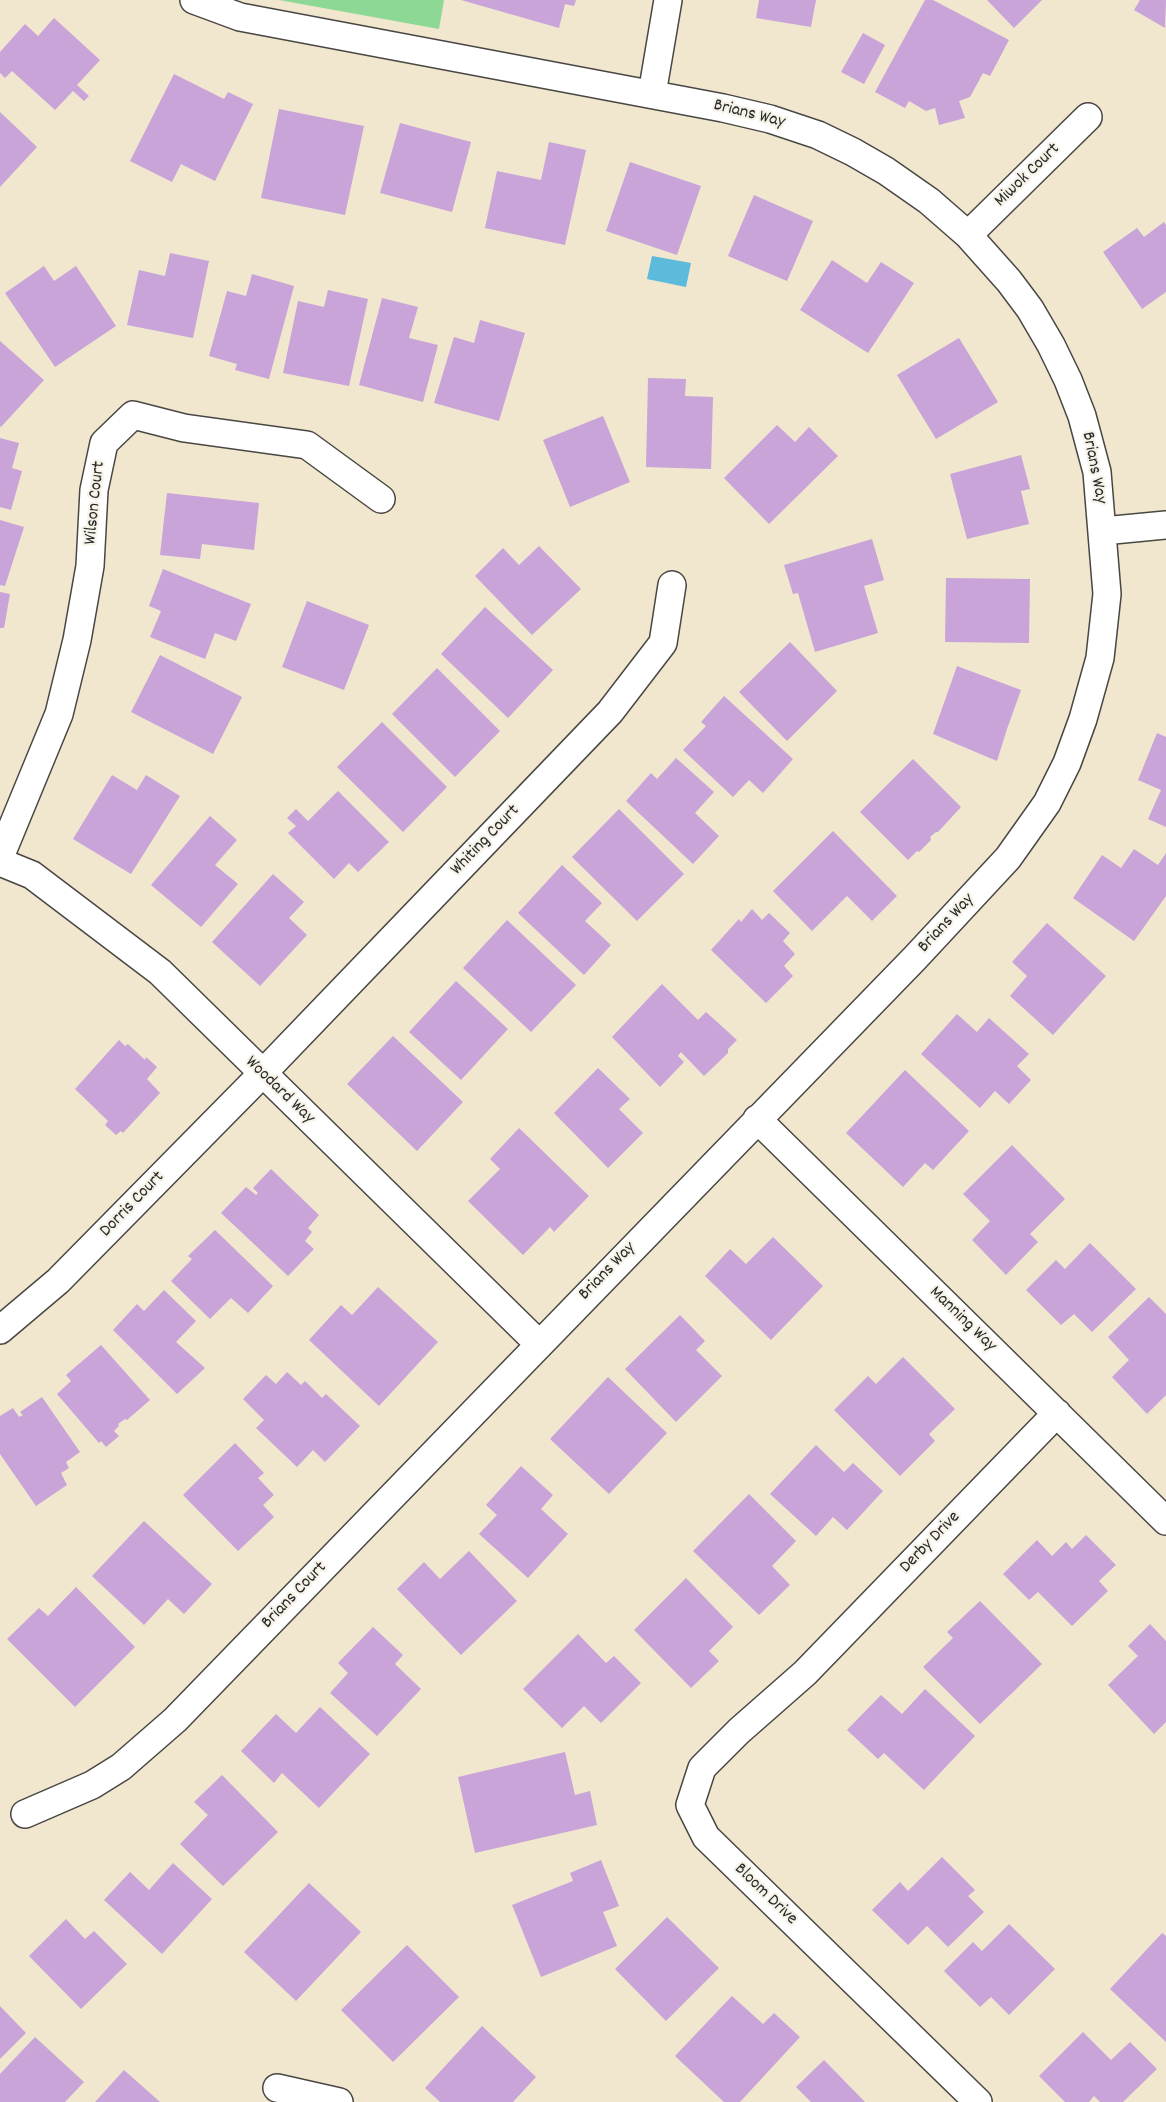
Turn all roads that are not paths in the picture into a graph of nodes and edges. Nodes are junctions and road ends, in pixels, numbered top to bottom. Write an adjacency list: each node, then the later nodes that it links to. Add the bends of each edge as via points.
1 (194, 0): 3 (street, Brians Way, via 240,17)
2 (668, 0): 3 (street)
3 (652, 94): 5 (street, Brians Way, via 770,119 818,135 886,171)
4 (1088, 117): 5 (street, Miwok Court)
5 (968, 235): 8 (street, Brians Way, via 1030,309 1068,380 1097,472)
6 (381, 499): 10 (street, Wilson Court, via 307,446 184,428 134,415 104,443 94,490 90,566 62,703)
7 (1166, 525): 8 (street)
8 (1103, 531): 13 (street, Brians Way, via 1107,594 1100,658 1067,763 1047,803 1008,858)
9 (672, 585): 12 (street, Whiting Court, via 663,643 610,712)
10 (0, 857)
11 (0, 862): 12 (street, Woodard Way, via 32,875 160,972)
12 (261, 1074): 14 (street, Dorris Court, via 58,1281); 15 (street, Woodard Way)
13 (757, 1119): 15 (street, Brians Way); 16 (street, Manning Way)
14 (0, 1330)
15 (539, 1344): 19 (street, Brians Court, via 175,1720 121,1767 92,1785)
16 (1057, 1413): 17 (street, Manning Way); 18 (street, Derby Drive)
17 (1166, 1521)
18 (805, 1673): 22 (street, Bloom Drive, via 702,1768 690,1805 706,1837)
19 (25, 1814)
20 (277, 2088): 21 (street)
21 (339, 2102)
22 (978, 2102)

